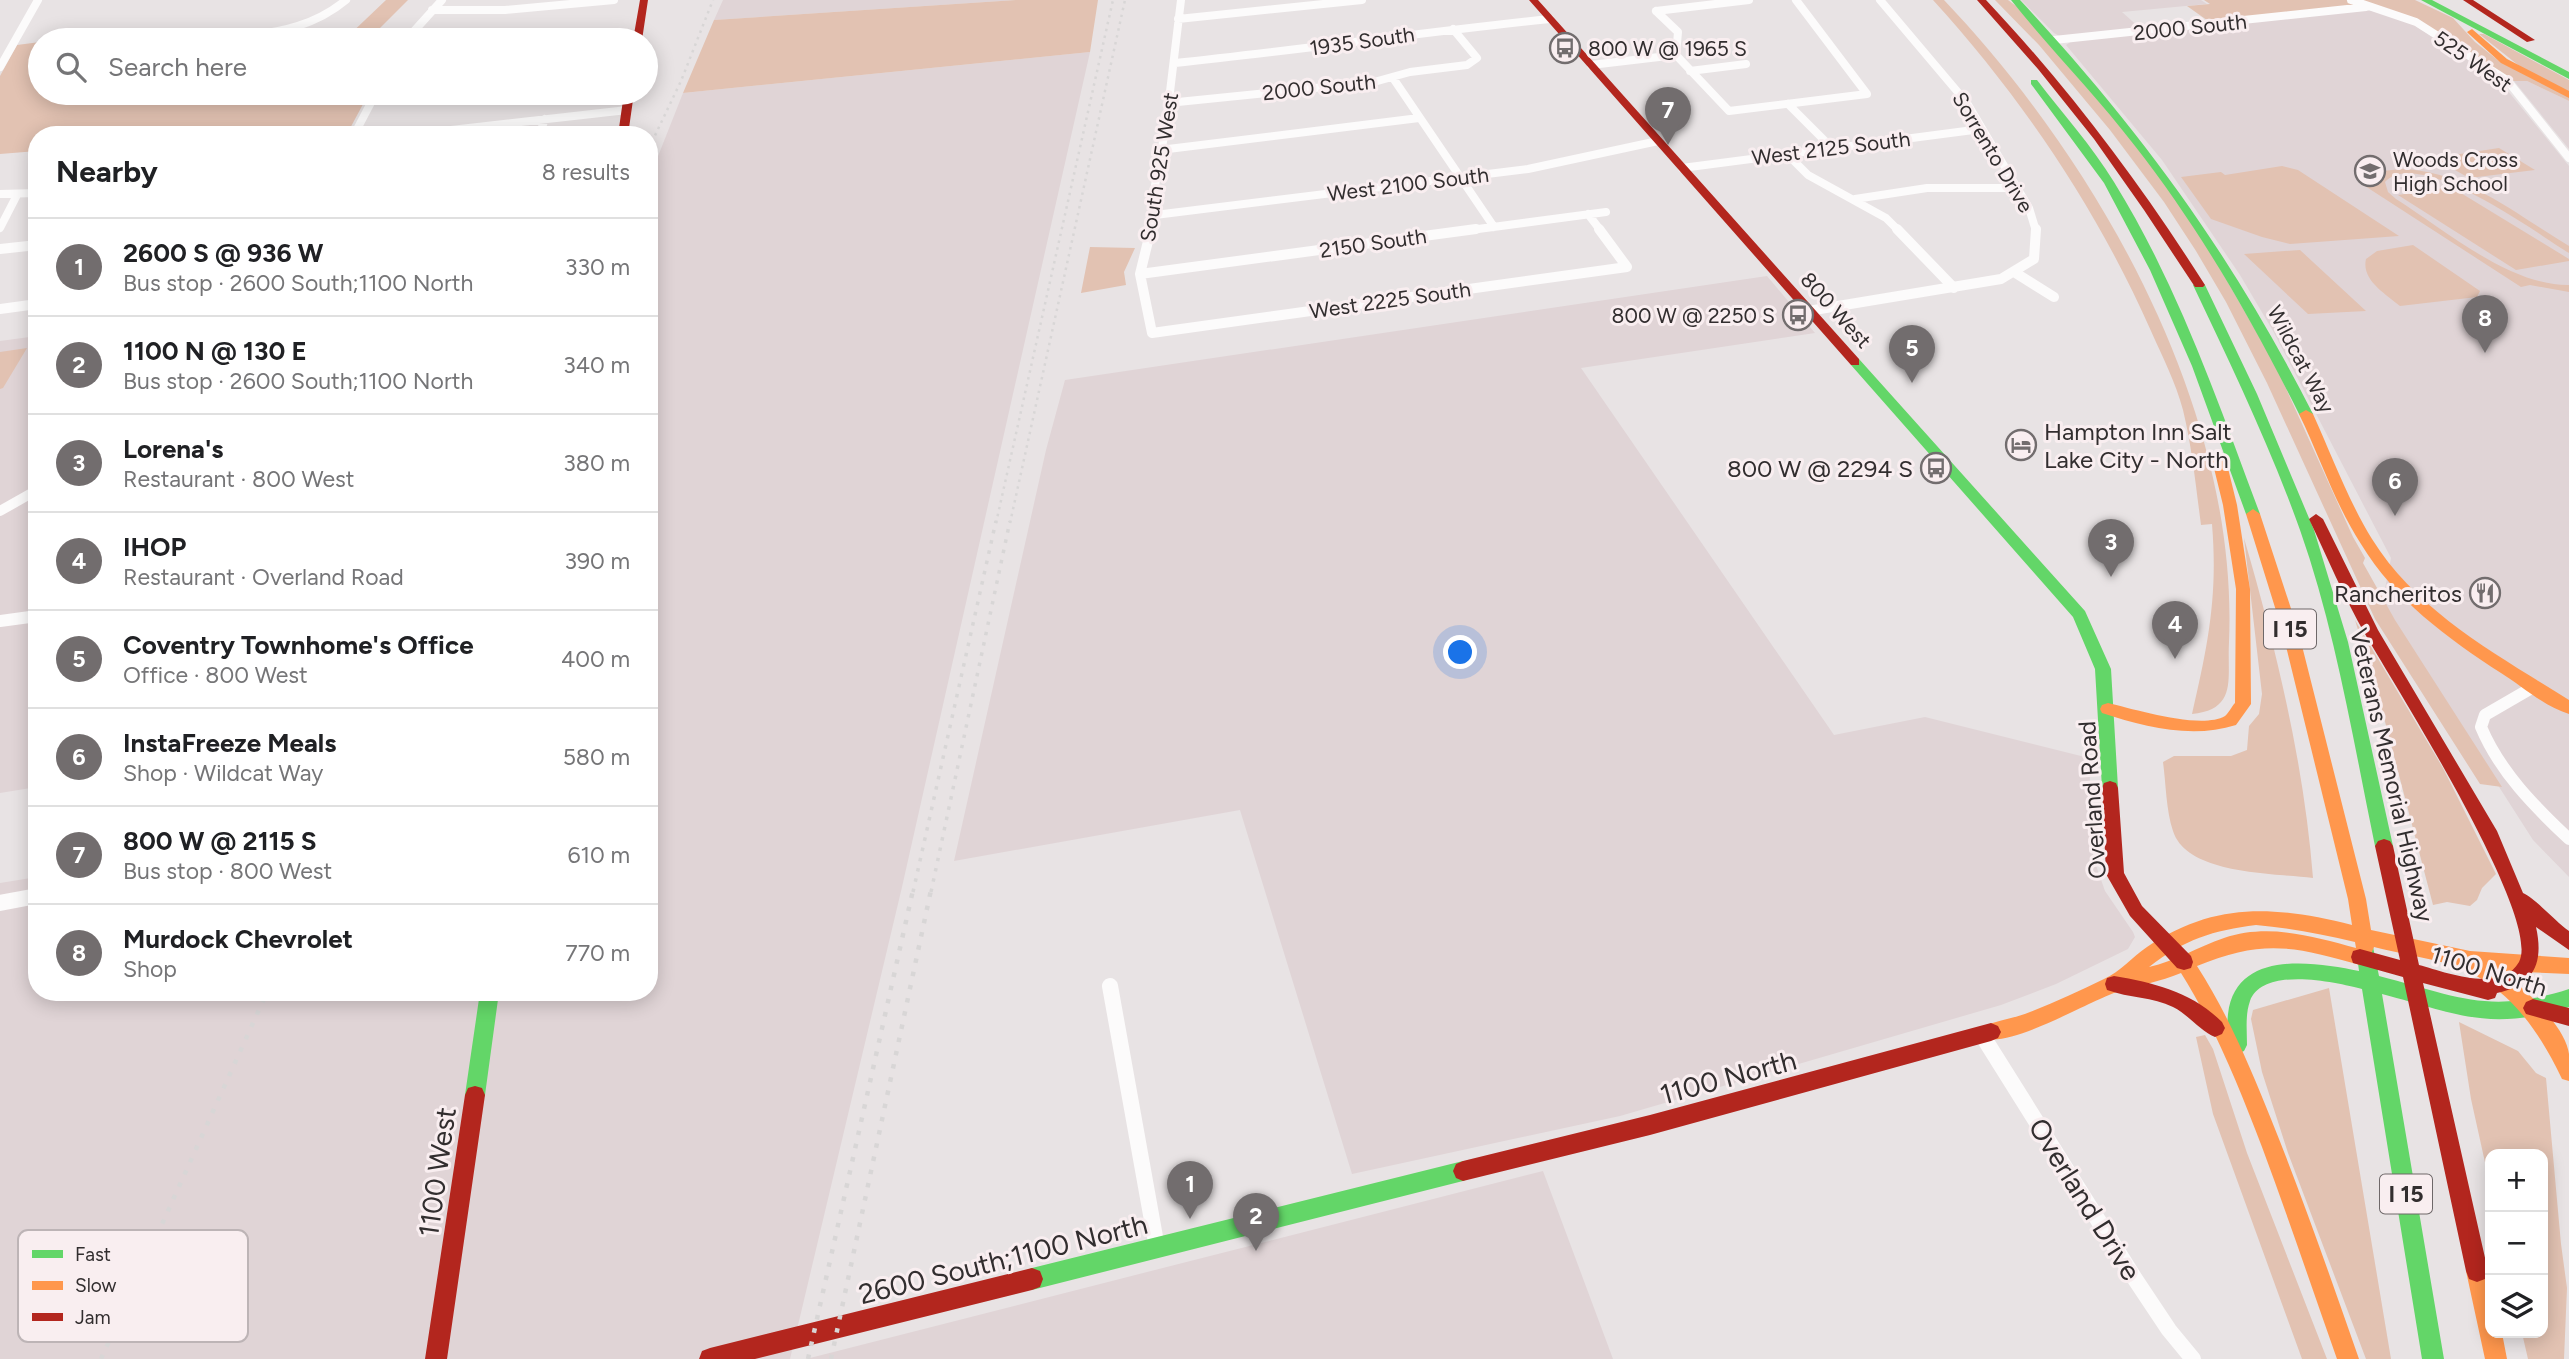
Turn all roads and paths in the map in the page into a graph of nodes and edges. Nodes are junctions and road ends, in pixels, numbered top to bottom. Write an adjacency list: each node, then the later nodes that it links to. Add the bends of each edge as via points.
1 (38, 0): 35 (street)
2 (346, 0): 25 (street, via 309,23)
3 (442, 0): 21 (street)
4 (614, 0): 21 (street, via 505,10)
5 (644, 0): 27 (main road)
6 (1181, 0): 23 (street, South 925 West)
7 (1362, 0): 23 (street)
8 (1533, 0): 24 (main road, 800 West)
9 (1749, 0): 19 (street)
10 (1796, 0): 41 (street, via 1867,94)
11 (1880, 0): 51 (street, Sorrento Drive, via 1967,103)
12 (1961, 0): 81 (main road, I 15, via 2002,41 2109,182 2156,270)
13 (1981, 0): 82 (main road, Veterans Memorial Highway / I 15, via 2098,134 2155,214 2201,288)
14 (2015, 0): 29 (main road, Wildcat Way)
15 (2351, 0): 20 (street, 525 West)
16 (2425, 0): 37 (main road)
17 (2467, 0): 31 (main road)
18 (2448, 2): 39 (main road, via 2475,36 2509,64)
19 (1711, 5): 22 (street); 30 (street, via 1656,10 1678,32)
20 (2366, 7): 29 (street, 2000 South); 58 (street, 525 West, via 2416,22 2507,80)
21 (432, 10): 26 (street)
22 (1723, 14)
23 (1178, 19): 32 (street, South 925 West)
24 (1550, 19): 28 (street, 1935 South); 34 (main road, 800 West)
25 (284, 28)
26 (416, 28)
27 (639, 28)
28 (1453, 29): 32 (street, 1935 South); 38 (street, 2000 South, via 1477,58 1467,65)
29 (2054, 40): 88 (main road, Wildcat Way, via 2137,137 2215,249 2271,344 2373,553 2434,616)
30 (1676, 55): 34 (street); 36 (street)
31 (2569, 61)
32 (1175, 63): 40 (street, South 925 West)
33 (1746, 64): 36 (street)
34 (1591, 65): 53 (main road, 800 West)
35 (0, 67)
36 (1690, 71): 41 (street, via 1729,111)
37 (2569, 75)
38 (1393, 78): 40 (street, 2000 South); 45 (street)
39 (2569, 95)
40 (1168, 103): 56 (street, South 925 West)
41 (1788, 103): 54 (street)
42 (369, 105): 47 (street)
43 (628, 105): 44 (main road)
44 (627, 110): 46 (street); 50 (main road)
45 (1419, 118): 52 (street); 60 (street)
46 (545, 119): 48 (street); 49 (street)
47 (359, 126)
48 (492, 126)
49 (542, 126)
50 (624, 126)
51 (1981, 129): 54 (street, West 2125 South); 61 (street, Sorrento Drive)
52 (1271, 138): 55 (street); 56 (street)
53 (1658, 141): 59 (main road, 800 West); 60 (street, West 2100 South)
54 (1832, 148): 57 (street, West 2125 South)
55 (1277, 149)
56 (1160, 150): 68 (street, South 925 West)
57 (1787, 154): 59 (street, West 2125 South); 65 (street, via 1808,174)
58 (2569, 158)
59 (1682, 167): 79 (main road, 800 West)
60 (1459, 179): 68 (street, West 2100 South); 69 (street)
61 (2017, 188): 65 (street, via 1927,188); 73 (street, Sorrento Drive, via 2036,225 2038,243 2034,259)
62 (0, 194): 64 (street)
63 (28, 194): 64 (street)
64 (17, 195): 70 (street)
65 (1855, 199): 75 (street, via 1886,218)
66 (1606, 212): 67 (street, 2150 South)
67 (1588, 214): 69 (street, 2150 South); 80 (street, West 2225 South, via 1627,267)
68 (1155, 215): 74 (street, South 925 West)
69 (1494, 227): 74 (street, 2150 South)
70 (0, 228)
71 (28, 246): 72 (street)
72 (0, 250)
73 (2014, 272): 75 (street); 76 (street)
74 (1139, 274): 80 (street, South 925 West)
75 (1954, 288): 79 (street)
76 (2054, 297)
77 (28, 305): 78 (street)
78 (0, 309)
79 (1808, 311): 87 (main road, 800 West, via 2080,615)
80 (1153, 333)
81 (2199, 366): 90 (main road, via 2230,505 2243,589 2243,704 2237,716 2217,726 2189,726); 118 (main road, I 15, via 2290,630 2357,899)
82 (2251, 394): 92 (main road, via 2379,646 2479,810); 119 (main road, Veterans Memorial Highway / I 15, via 2307,530 2340,642)
83 (28, 495): 84 (street)
84 (0, 511)
85 (28, 617): 86 (street)
86 (0, 621)
87 (2099, 654): 90 (main road, Overland Road)
88 (2535, 686): 89 (main road, Wildcat Way); 91 (street, via 2485,715 2481,727 2526,799)
89 (2569, 708)
90 (2108, 709): 96 (main road, Overland Road, via 2115,874 2132,905)
91 (2569, 839)
92 (2515, 891): 95 (main road); 99 (main road, via 2530,941)
93 (28, 898): 94 (street)
94 (0, 903)
95 (2569, 942)
96 (2165, 943): 97 (main road, 1100 North, via 2222,920 2274,917); 98 (main road, Overland Road); 102 (main road, 1100 North)
97 (2449, 956): 99 (main road); 101 (main road, via 2475,964)
98 (2184, 962): 102 (main road, 1100 North); 104 (main road, 1100 North, via 2227,945 2285,939); 110 (main road, Overland Road, via 2210,999)
99 (2527, 966): 100 (main road); 101 (main road)
100 (2569, 966)
101 (2508, 983): 104 (main road); 107 (main road)
102 (2113, 985): 109 (main road, 1100 North, via 2052,1013); 110 (main road, via 2156,990 2190,1003 2213,1025)
103 (1110, 986): 113 (street)
104 (2478, 989): 107 (main road, 1100 North)
105 (2569, 998): 107 (main road)
106 (489, 1001): 114 (main road, 1100 West)
107 (2535, 1009): 108 (main road, 1100 North); 110 (main road, via 2479,1011 2331,972 2283,969 2251,982 2240,997 2235,1015); 111 (main road)
108 (2569, 1017)
109 (1982, 1035): 112 (main road, 1100 North); 116 (street, Overland Drive, via 2148,1300)
110 (2238, 1063): 117 (main road)
111 (2569, 1072)
112 (1349, 1200): 113 (main road, 2600 South;1100 North)
113 (1157, 1248): 115 (main road, 2600 South;1100 North)
114 (436, 1359)
115 (710, 1359)
116 (2193, 1359)
117 (2348, 1359)
118 (2433, 1359)
119 (2496, 1359)

